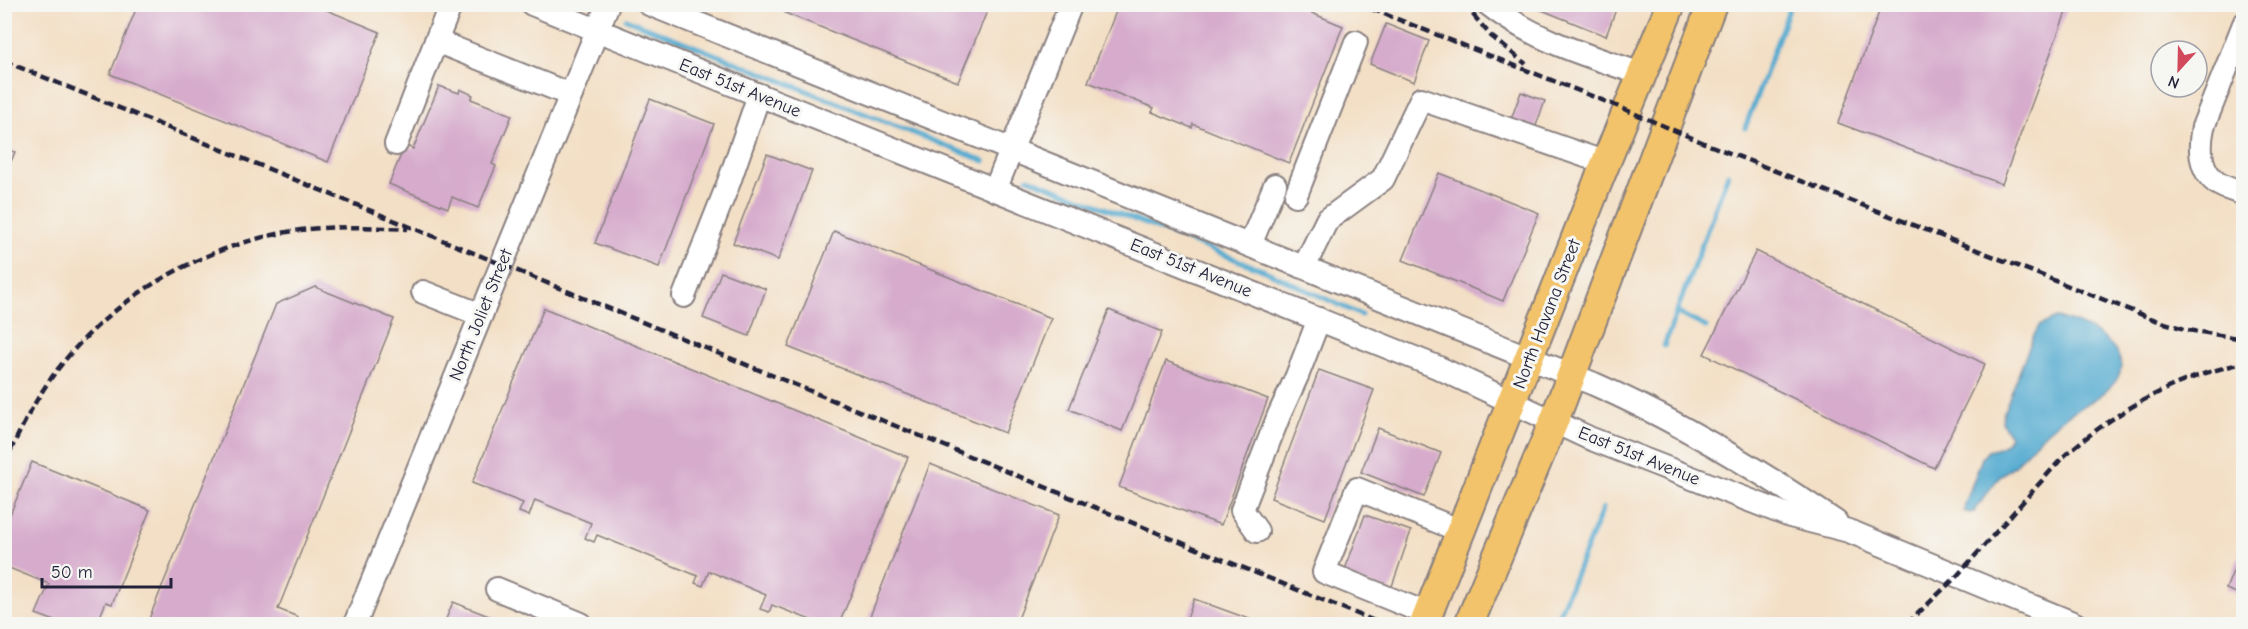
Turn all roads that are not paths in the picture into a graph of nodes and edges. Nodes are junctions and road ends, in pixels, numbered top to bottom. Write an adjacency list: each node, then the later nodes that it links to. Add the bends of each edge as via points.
1 (451, 4): 12 (street)
2 (532, 4): 11 (street, East 51st Avenue)
3 (608, 4): 11 (street, North Joliet Street)
4 (649, 4): 9 (street, East 51st Avenue)
5 (1071, 4): 18 (street)
6 (1488, 4): 14 (street, via 1509,22 1572,51)
7 (1671, 4): 14 (main road, North Havana Street)
8 (1712, 4): 31 (main road)
9 (681, 10): 18 (street, East 51st Avenue)
10 (2244, 24): 22 (street, via 2199,144 2204,166 2217,183)
11 (597, 31): 15 (street, North Joliet Street); 16 (street, East 51st Avenue)
12 (436, 41): 15 (street); 17 (street)
13 (1356, 42): 23 (street)
14 (1642, 74): 19 (main road, North Havana Street)
15 (571, 95): 28 (street, North Joliet Street)
16 (759, 95): 21 (street, East 51st Avenue); 27 (street)
17 (396, 144)
18 (1012, 149): 21 (street); 24 (street, East 51st Avenue)
19 (1606, 163): 25 (street, via 1421,99 1383,179 1327,219); 30 (main road, North Havana Street)
20 (1275, 185): 24 (street)
21 (995, 190): 29 (street, East 51st Avenue)
22 (2244, 194)
23 (1296, 195)
24 (1250, 245): 25 (street, East 51st Avenue)
25 (1304, 267): 30 (street, East 51st Avenue)
26 (423, 292): 28 (street)
27 (684, 296)
28 (481, 315): 39 (street, North Joliet Street)
29 (1319, 319): 32 (street, East 51st Avenue); 34 (street, via 1242,510)
30 (1530, 358): 31 (street, East 51st Avenue); 32 (main road, North Havana Street)
31 (1571, 374): 33 (main road); 36 (street, East 51st Avenue, via 1652,411 1763,473)
32 (1513, 401): 33 (street, East 51st Avenue); 35 (main road, North Havana Street)
33 (1554, 421): 36 (street, East 51st Avenue, via 1790,516); 41 (main road)
34 (1257, 531)
35 (1461, 531): 38 (main road, North Havana Street); 38 (street, via 1357,489 1353,499 1324,573)
36 (1849, 531): 42 (street, East 51st Avenue)
37 (497, 589): 40 (street)
38 (1426, 619)
39 (355, 624)
40 (581, 624)
41 (1469, 624)
42 (2075, 624)

